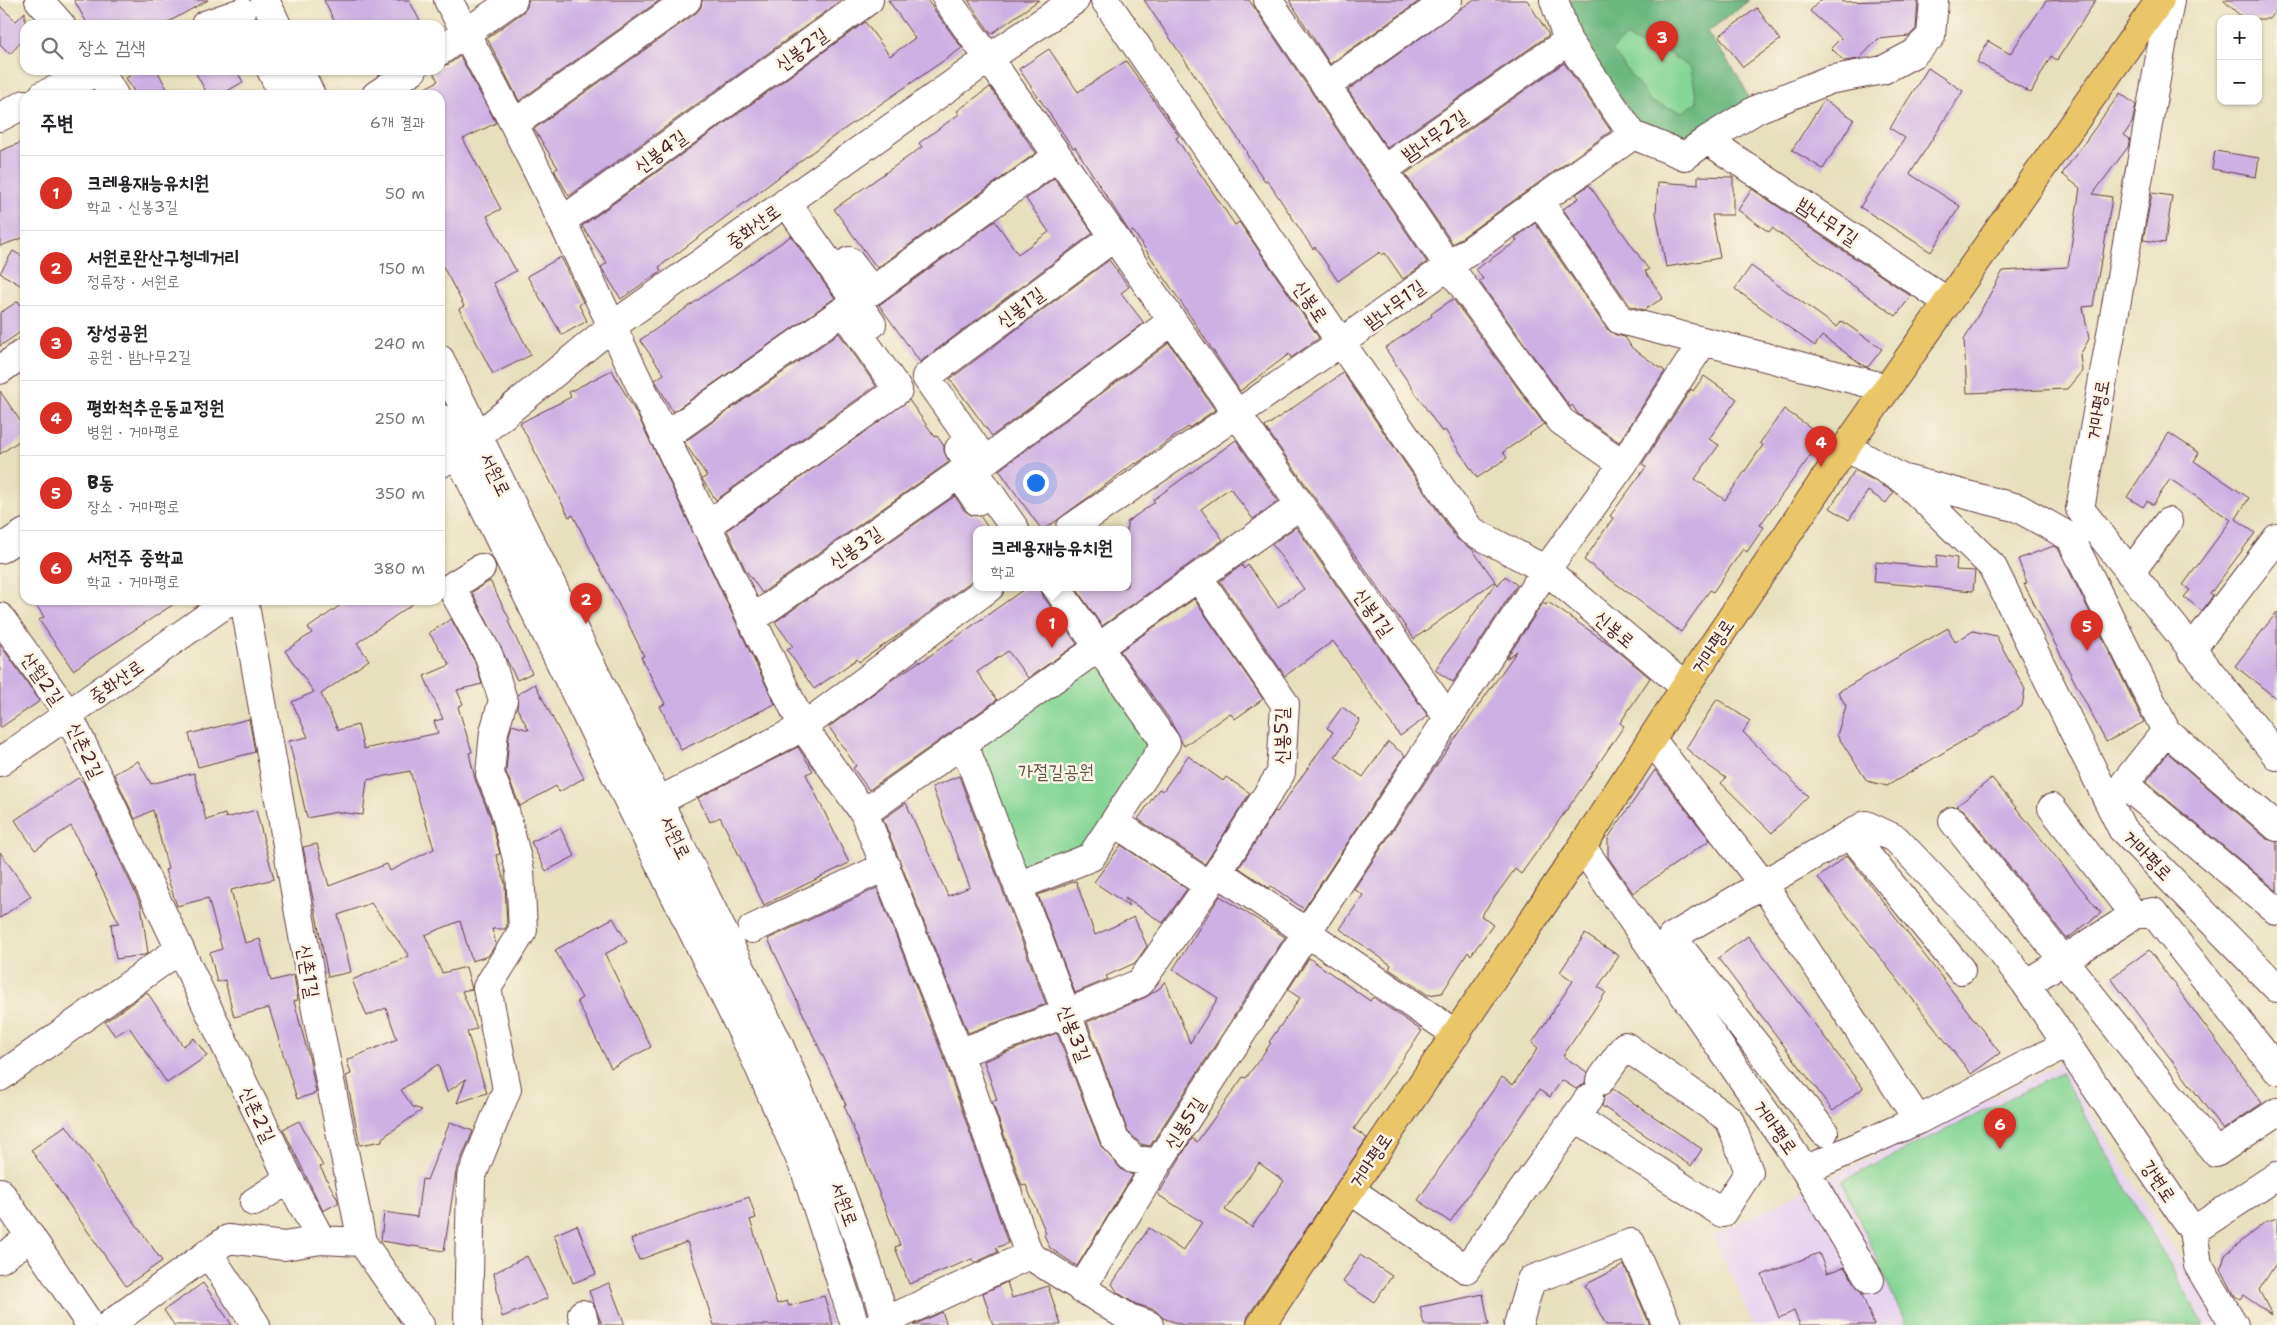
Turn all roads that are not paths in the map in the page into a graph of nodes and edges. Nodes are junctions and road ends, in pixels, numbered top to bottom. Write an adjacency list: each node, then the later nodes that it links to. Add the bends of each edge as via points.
1 (39, 0): 16 (street)
2 (448, 0): 19 (street)
3 (513, 0): 19 (street)
4 (687, 0): 37 (street)
5 (869, 0): 28 (street, 신봉2길)
6 (947, 0): 22 (street)
7 (1075, 0): 22 (street, 중화산로)
8 (1105, 0): 51 (street, 신봉로)
9 (1268, 0): 29 (street, 밤나무2길)
10 (1448, 0): 29 (street)
11 (1554, 0): 20 (street)
12 (1934, 0): 39 (street, via 1931,36 1913,54 1882,70 1829,80 1757,109)
13 (2160, 0): 47 (main road, 거마평로)
14 (2170, 0): 74 (street, 거마평로, via 2080,509)
15 (248, 9): 17 (street); 18 (street)
16 (57, 20)
17 (218, 20)
18 (268, 20)
19 (466, 33): 21 (street); 37 (street)
20 (1568, 41): 38 (street); 41 (street, 밤나무2길)
21 (445, 48)
22 (988, 59): 40 (street, 신봉1길); 42 (street, 중화산로)
23 (89, 75): 30 (street)
24 (103, 75): 31 (street)
25 (273, 75): 32 (street)
26 (301, 75): 33 (street)
27 (406, 75): 34 (street)
28 (758, 80): 44 (street, 신봉4길)
29 (1326, 86): 41 (street, 밤나무2길)
30 (54, 90)
31 (111, 90)
32 (281, 90)
33 (309, 90)
34 (383, 90)
35 (20, 107): 36 (street)
36 (0, 117)
37 (514, 124): 44 (street)
38 (1633, 135): 39 (street, via 1685,156); 43 (street, 밤나무1길)
39 (1708, 140): 47 (street, 밤나무1길)
40 (1058, 156): 42 (street, via 872,291); 45 (street, 신봉1길)
41 (1384, 170): 46 (street)
42 (792, 198): 49 (street, 중화산로); 67 (street)
43 (1539, 201): 46 (street, 밤나무1길); 50 (street, via 1620,320)
44 (562, 221): 49 (street)
45 (1114, 237): 48 (street, 신봉1길); 48 (street, 신봉1길, via 926,377 985,460)
46 (1448, 265): 51 (street, 밤나무1길); 61 (street, via 1561,421)
47 (1948, 302): 55 (main road, 거마평로)
48 (1172, 321): 56 (street, 신봉1길)
49 (611, 327): 58 (street); 60 (street, 중화산로)
50 (1703, 342): 55 (street); 61 (street)
51 (1340, 343): 56 (street, 밤나무1길); 73 (street, 신봉로, via 1470,530)
52 (20, 356): 53 (street)
53 (0, 370)
54 (445, 385): 60 (street, 서원로)
55 (1887, 388): 59 (main road, 거마평로)
56 (1237, 414): 63 (street, 신봉1길); 68 (street)
57 (445, 427): 60 (street, 서원로)
58 (664, 437): 65 (street); 65 (street, via 843,311 898,390)
59 (1846, 446): 62 (street, 거마평로); 84 (main road, 거마평로)
60 (458, 451): 93 (street, 서원로)
61 (1623, 464): 73 (street)
62 (1903, 479): 88 (street, 거마평로, via 2018,508 2070,537); 113 (street, 거마평로, via 1992,566 2122,828)
63 (1300, 505): 75 (street); 86 (street, 신봉1길)
64 (2168, 522): 74 (street)
65 (706, 526): 81 (street)
66 (994, 526): 81 (street, 신봉3길, via 959,474)
67 (1014, 526)
68 (1074, 526)
69 (20, 536): 71 (street)
70 (2277, 538): 83 (street)
71 (0, 549)
72 (481, 568): 145 (street, via 451,587 489,656 503,700 494,732 490,774 505,811 520,871 523,930 487,988 508,1089 471,1178)
73 (1546, 570): 84 (street, 신봉로); 86 (street)
74 (2130, 573): 83 (street, 거마평로)
75 (1198, 577): 82 (street); 102 (street, 신봉5길, via 1285,704 1281,773)
76 (985, 591): 87 (street)
77 (1059, 591): 82 (street)
78 (224, 605): 85 (street, 중화산로)
79 (245, 605): 134 (street, 신촌1길, via 316,1010)
80 (0, 617): 85 (street, 산월2길)
81 (751, 620): 87 (street)
82 (1098, 647): 90 (street); 97 (street, via 1166,743)
83 (2191, 650): 91 (street, 거마평로)
84 (1685, 687): 89 (main road, 거마평로)
85 (68, 714): 92 (street, 중화산로); 109 (street, 신촌2길)
86 (1448, 718): 108 (street, 신봉5길)
87 (804, 727): 93 (street); 95 (street)
88 (2166, 731): 98 (street); 105 (street, via 2124,784)
89 (1652, 740): 100 (main road, 거마평로); 103 (street)
90 (963, 742): 95 (street); 104 (street, 신봉3길)
91 (2277, 756)
92 (0, 762)
93 (646, 807): 142 (street, 서원로, via 779,1045 832,1167); 146 (street, 서원로, via 805,1170)
94 (2052, 808): 106 (street)
95 (864, 813): 101 (street)
96 (1953, 821): 110 (street)
97 (1114, 822): 102 (street); 104 (street, via 1091,857)
98 (2277, 826)
99 (1850, 834): 103 (street); 111 (street); 112 (street, 강변로, via 1866,825 1896,839 1994,942)
100 (1582, 847): 115 (main road, 거마평로); 125 (street, 거마평로)
101 (886, 866): 107 (street); 117 (street)
102 (1213, 879): 108 (street); 114 (street, 신봉5길, via 1140,983)
103 (1763, 884): 122 (street); 123 (street, via 1672,936)
104 (1018, 886): 114 (street, 신봉3길)
105 (2277, 911)
106 (2134, 915): 110 (street); 118 (street, via 2153,912)
107 (752, 929)
108 (1307, 932): 115 (street); 124 (street, 신봉5길)
109 (180, 949): 119 (street); 127 (street, 신촌2길)
110 (2064, 960): 112 (street); 121 (street, via 2216,1152)
111 (1962, 970)
112 (2026, 984): 116 (street, 강변로)
113 (2277, 988)
114 (1067, 1013): 117 (street, 신봉5길); 124 (street, 신봉3길, via 1116,1140 1133,1159)
115 (1456, 1034): 128 (main road, 거마평로)
116 (2067, 1044): 122 (street, 거마평로); 131 (street, 강변로)
117 (959, 1053): 136 (street)
118 (2277, 1070)
119 (0, 1077)
120 (1588, 1098): 120 (street, via 1625,1046 1729,1119 1749,1172 1722,1213); 128 (street, via 1466,1269)
121 (2277, 1112)
122 (1918, 1120): 125 (street, 거마평로)
123 (1824, 1132)
124 (1158, 1164): 139 (street)
125 (1805, 1170): 138 (street)
126 (2277, 1176): 131 (street)
127 (289, 1179): 130 (street); 133 (street, 신촌2길)
128 (1350, 1190): 147 (main road, 거마평로)
129 (0, 1192): 132 (street)
130 (254, 1202)
131 (2193, 1231): 150 (street, 강변로, via 2198,1265)
132 (31, 1237): 137 (street); 140 (street)
133 (321, 1240): 134 (street); 135 (street, via 284,1246 228,1239)
134 (362, 1242): 144 (street, 신촌1길)
135 (208, 1253): 140 (street); 143 (street)
136 (1029, 1255): 139 (street); 142 (street)
137 (0, 1259)
138 (1870, 1280)
139 (1081, 1289): 141 (street)
140 (90, 1323)
141 (1136, 1323)
142 (883, 1324)
143 (256, 1325)
144 (420, 1325)
145 (468, 1325)
146 (855, 1325)
147 (1262, 1325)
148 (1518, 1325): 149 (street, via 1531,1280 1631,1243)
149 (1667, 1325)
150 (2234, 1325)

